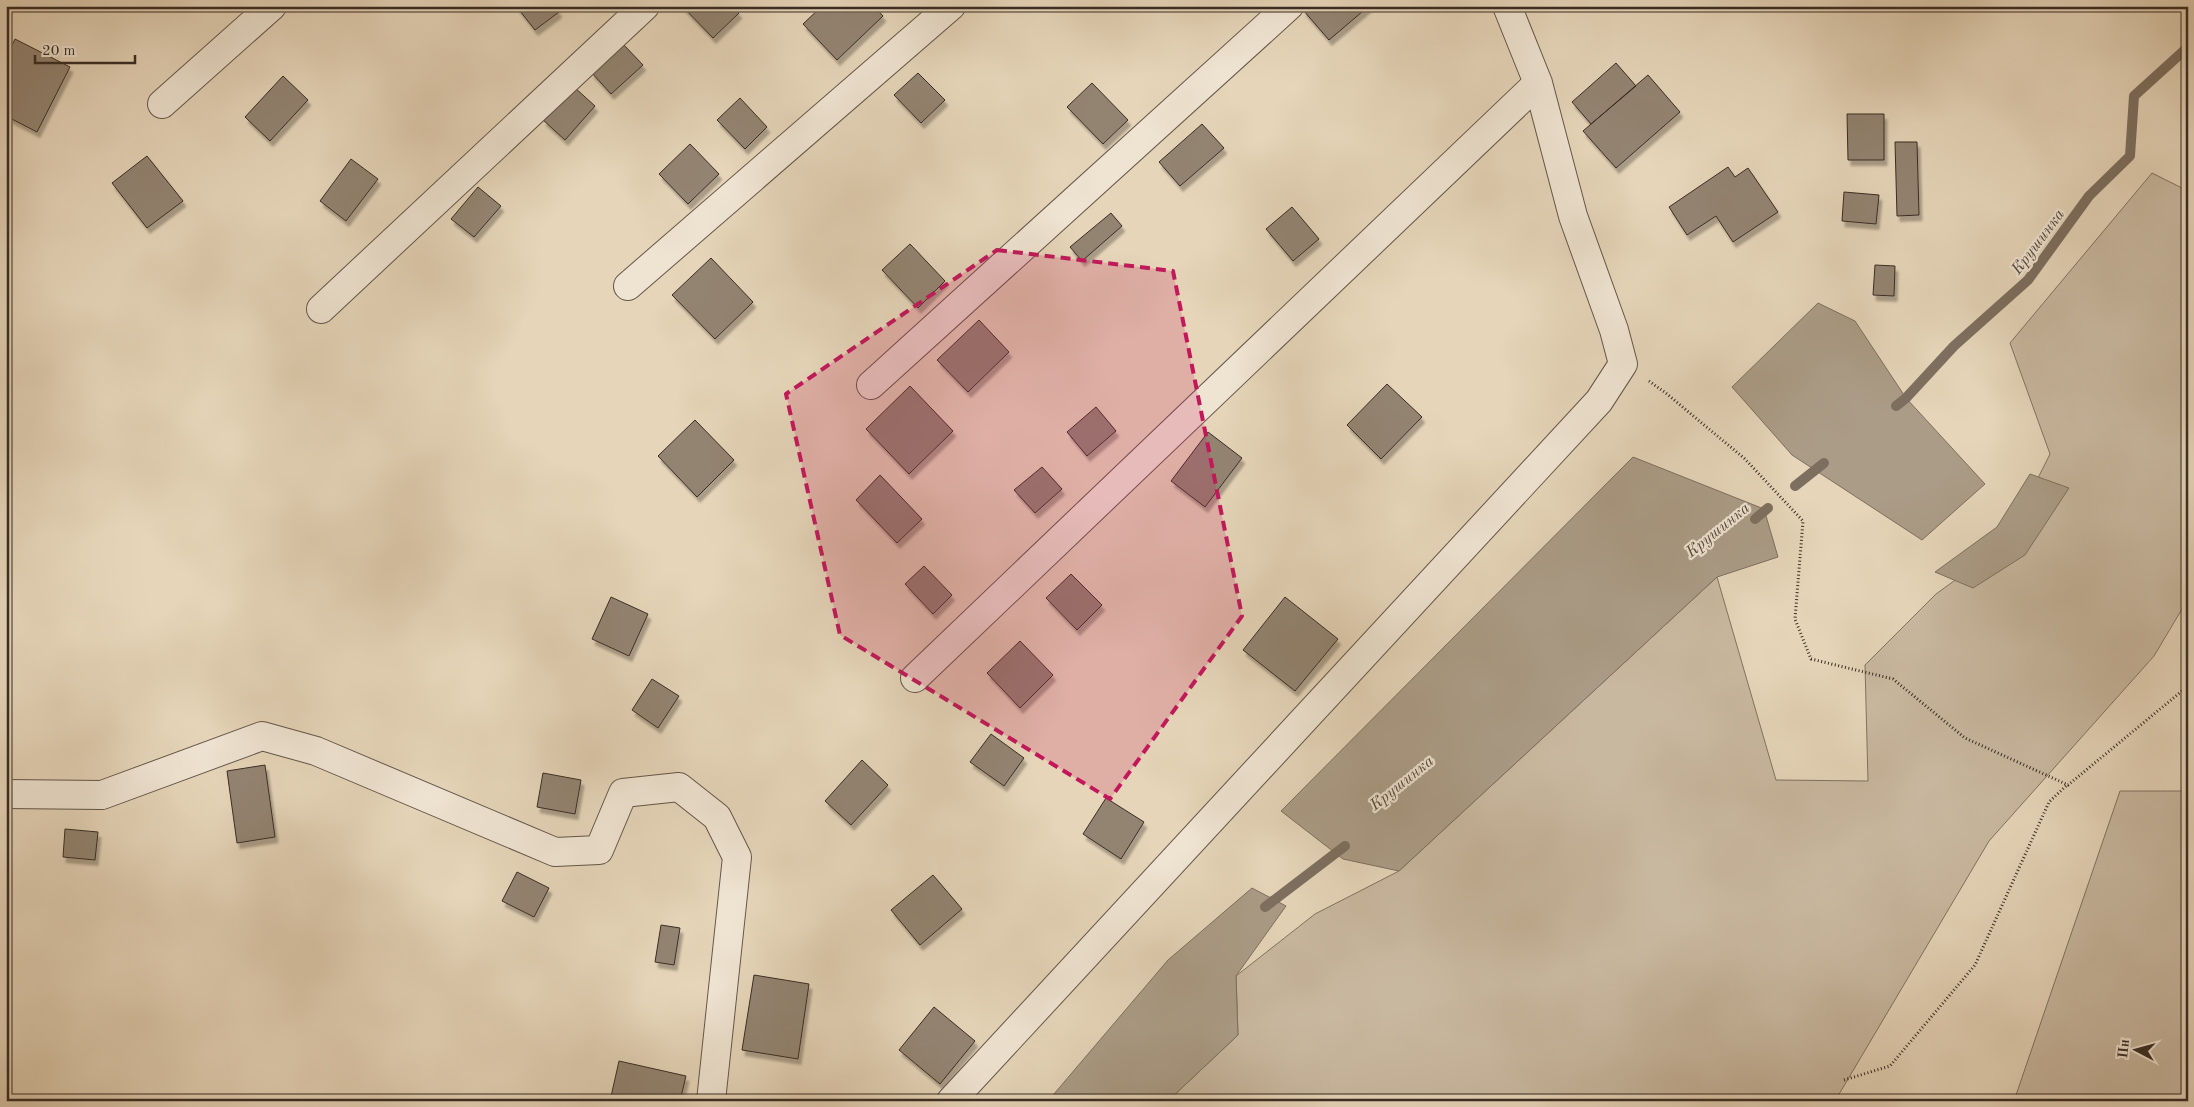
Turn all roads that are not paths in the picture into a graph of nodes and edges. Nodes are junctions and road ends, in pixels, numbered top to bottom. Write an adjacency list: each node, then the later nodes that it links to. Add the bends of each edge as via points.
1 (272, 6): 7 (street)
2 (645, 6): 9 (street)
3 (951, 6): 8 (street)
4 (1289, 6): 10 (street)
5 (1507, 6): 6 (street)
6 (1538, 83): 11 (street); 14 (street, via 1573,216 1623,364 1599,402)
7 (162, 104)
8 (628, 286)
9 (321, 309)
10 (871, 386)
11 (915, 678)
12 (6, 794): 13 (street, via 102,795 262,736 316,751 555,852 599,850 623,793 679,787 717,817 737,857)
13 (711, 1101)
14 (951, 1101)

